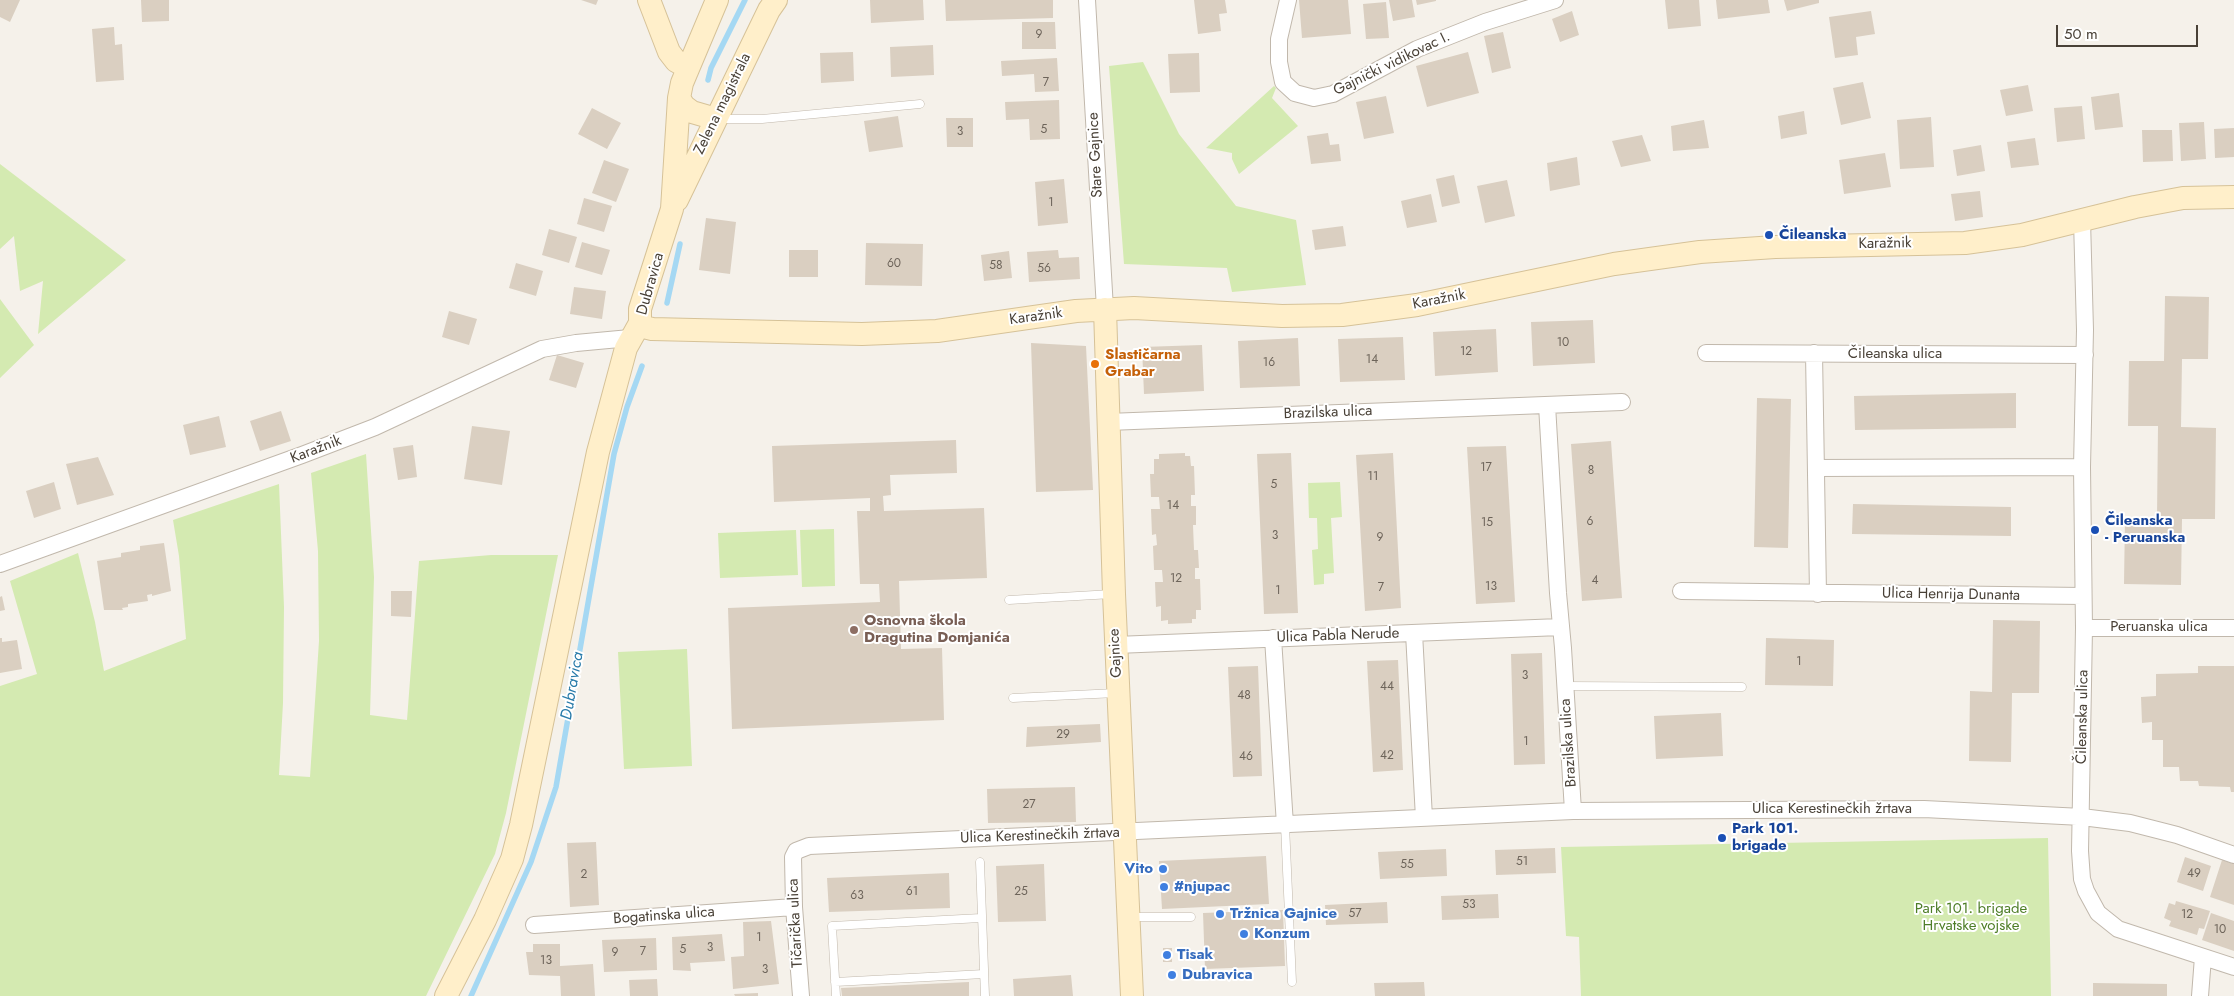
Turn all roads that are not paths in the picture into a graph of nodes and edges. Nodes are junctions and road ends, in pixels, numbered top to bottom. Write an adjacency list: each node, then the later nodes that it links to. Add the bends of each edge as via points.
1 (650, 0): 7 (street, via 669,52)
2 (717, 0): 7 (street, Dubravica)
3 (776, 0): 10 (street, Zelena magistrala)
4 (1087, 0): 14 (street, Stare Gajnice)
5 (1288, 0): 6 (street, Gajnički vidikovac I., via 1279,40 1283,82 1295,93 1314,98 1333,94 1417,49 1485,22)
6 (1555, 0)
7 (687, 67): 8 (street, Dubravica)
8 (679, 98): 10 (street, via 692,112); 12 (street, Dubravica)
9 (920, 104): 10 (lane, via 762,119)
10 (716, 119): 12 (street, Zelena magistrala)
11 (2234, 197): 13 (street, Karažnik, via 2183,198)
12 (672, 210): 15 (street, Dubravica)
13 (2082, 220): 14 (street, Karažnik, via 2022,235 1965,242 1700,252 1614,264 1417,306 1342,315 1282,316 1157,308); 18 (street, Čileanska ulica)
14 (1105, 309): 15 (street, Karažnik, via 905,334 644,327); 21 (street, Gajnice)
15 (635, 331): 24 (street, Karažnik, via 542,349 375,427 302,456); 58 (street, Dubravica, via 616,380 596,461 512,859)
16 (1706, 353): 17 (street, Čileanska ulica)
17 (1814, 353): 18 (street, Čileanska ulica); 23 (street)
18 (2084, 355): 22 (street, Čileanska ulica)
19 (1622, 402): 20 (street, Brazilska ulica)
20 (1548, 405): 21 (street, Brazilska ulica); 30 (street, Brazilska ulica)
21 (1108, 422): 26 (street, Gajnice)
22 (2082, 467): 23 (street); 28 (street, Čileanska ulica)
23 (1816, 468): 27 (street)
24 (0, 564)
25 (1681, 592): 27 (street, Ulica Henrija Dunanta)
26 (1114, 594): 29 (lane); 35 (street, Gajnice)
27 (1818, 594): 28 (street, Ulica Henrija Dunanta)
28 (2083, 596): 31 (street, Čileanska ulica)
29 (1009, 600)
30 (1560, 627): 33 (street, Ulica Pabla Nerude); 36 (street, Brazilska ulica)
31 (2084, 628): 32 (street, Peruanska ulica); 41 (street, Čileanska ulica)
32 (2234, 628)
33 (1414, 633): 34 (street, Ulica Pabla Nerude); 42 (street)
34 (1273, 638): 35 (street, Ulica Pabla Nerude); 43 (street)
35 (1116, 644): 38 (street, Gajnice)
36 (1566, 686): 37 (lane); 40 (street, Brazilska ulica)
37 (1742, 687)
38 (1118, 693): 39 (lane); 44 (street, Gajnice)
39 (1013, 698)
40 (1574, 811): 41 (street, Ulica Kerestinečkih žrtava, via 1924,810); 42 (street, Ulica Kerestinečkih žrtava)
41 (2082, 817): 46 (street, Ulica Kerestinečkih žrtava, via 2130,823); 53 (street, Čileanska ulica, via 2082,879 2098,913 2118,929)
42 (1424, 818): 43 (street, Ulica Kerestinečkih žrtava)
43 (1285, 825): 44 (street, Ulica Kerestinečkih žrtava); 57 (lane)
44 (1124, 833): 45 (street, Ulica Kerestinečkih žrtava, via 809,846); 51 (street, Gajnice)
45 (796, 851): 48 (street, Tičarička ulica, via 793,863)
46 (2234, 855)
47 (980, 862): 50 (lane)
48 (794, 907): 52 (street, Bogatinska ulica); 59 (street, Tičarička ulica)
49 (1191, 916): 51 (lane)
50 (981, 918): 55 (lane); 56 (lane, via 832,926)
51 (1128, 918): 62 (street, Gajnice)
52 (534, 924)
53 (2203, 957): 54 (street, Čileanska ulica); 63 (street)
54 (2234, 967)
55 (984, 974): 56 (lane); 61 (lane)
56 (835, 982): 60 (lane)
57 (1292, 982)
58 (446, 996)
59 (801, 996)
60 (836, 996)
61 (985, 996)
62 (1132, 996)
63 (2200, 996)

